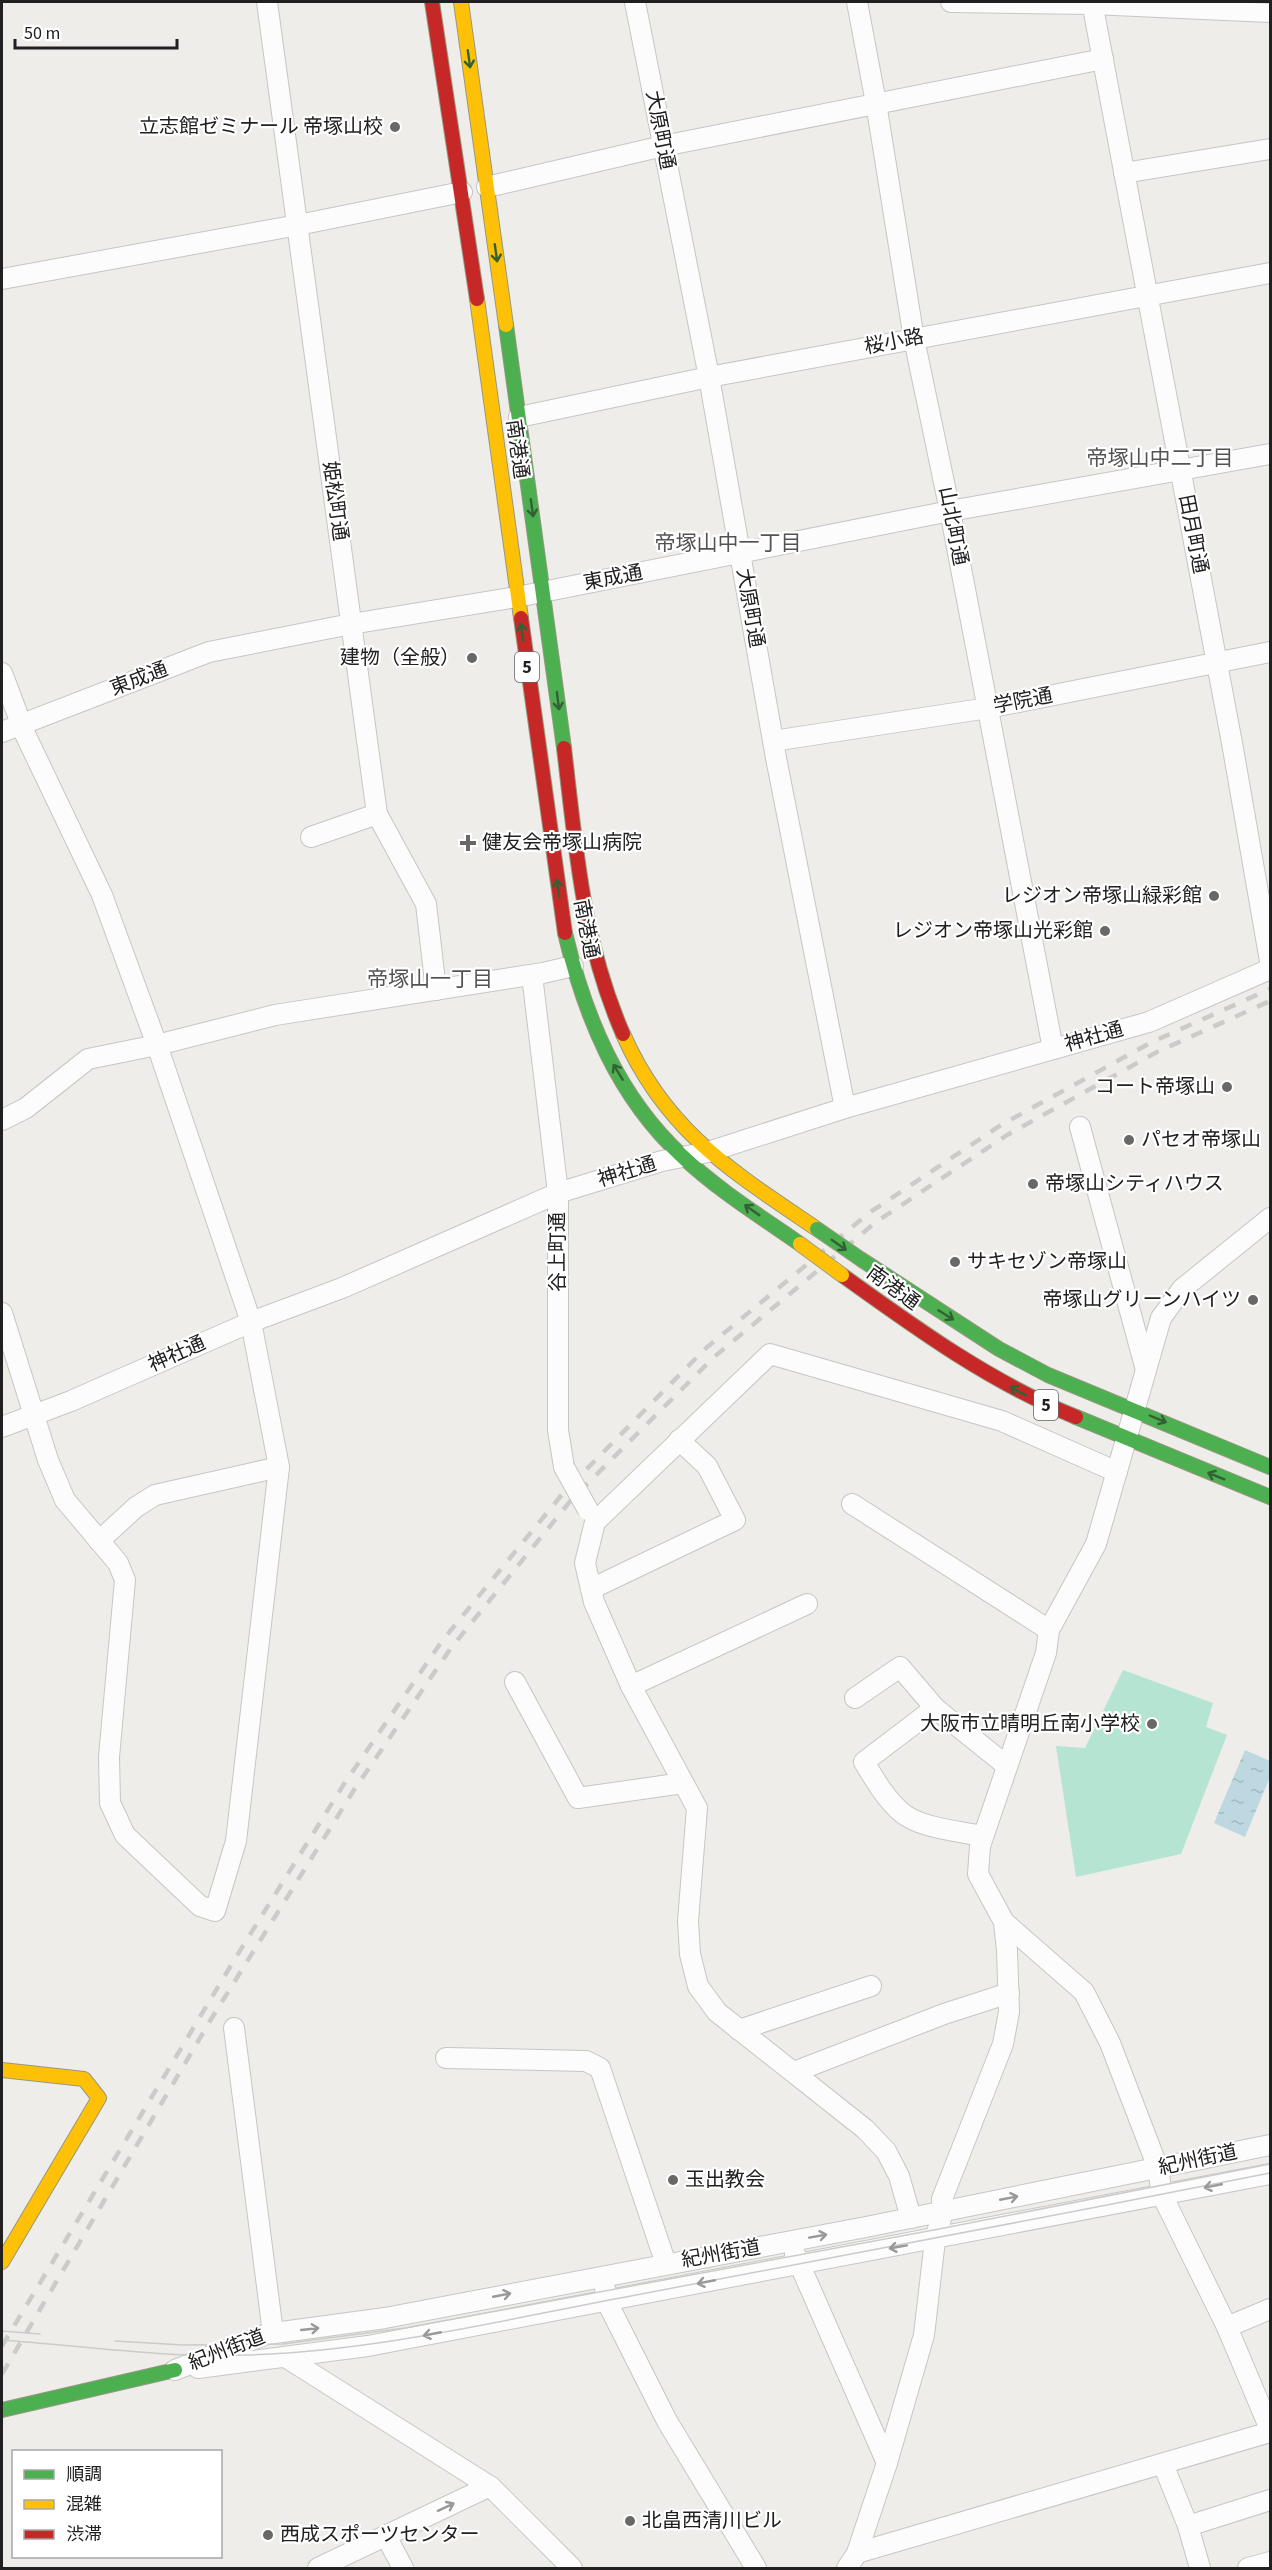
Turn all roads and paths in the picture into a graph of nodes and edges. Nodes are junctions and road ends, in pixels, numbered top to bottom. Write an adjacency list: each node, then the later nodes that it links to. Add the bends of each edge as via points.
1 (267, 2): 17 (street, 姫松町通)
2 (432, 2): 16 (main road, 南港通 / 5)
3 (461, 2): 15 (main road, 南港通 / 5, one-way to 15)
4 (635, 2): 12 (street, 大原町通)
5 (857, 2): 11 (street, 山北町通)
6 (951, 2): 7 (street)
7 (1092, 3): 8 (street); 10 (street, 田月町通)
8 (1142, 4): 9 (street)
9 (1270, 12)
10 (1103, 59): 11 (street); 14 (street, 田月町通)
11 (876, 103): 12 (street); 21 (street, 山北町通)
12 (663, 146): 15 (street); 22 (street, 大原町通)
13 (1270, 149): 14 (street)
14 (1124, 173): 20 (street, 田月町通)
15 (487, 187): 23 (main road, 南港通 / 5, one-way to 23)
16 (462, 192): 17 (street); 29 (main road, 南港通 / 5)
17 (298, 225): 19 (street); 30 (street, 姫松町通)
18 (1270, 273): 20 (street, 桜小路)
19 (2, 279)
20 (1148, 295): 21 (street, 桜小路); 25 (street, 田月町通)
21 (914, 339): 22 (street, 桜小路); 26 (street, 山北町通)
22 (709, 377): 23 (street, 桜小路); 27 (street, 大原町通)
23 (519, 417): 28 (main road, 南港通 / 5, one-way to 28)
24 (1270, 454): 25 (street, 東成通)
25 (1181, 471): 26 (street, 東成通); 32 (street, 田月町通)
26 (951, 512): 27 (street, 東成通); 34 (street, 山北町通)
27 (741, 553): 28 (street, 東成通); 37 (street, 大原町通)
28 (544, 591): 29 (street, 東成通); 50 (main road, 南港通 / 5, one-way to 50, via 585,916 594,959 629,1050 659,1098)
29 (517, 597): 30 (street, 東成通); 41 (main road, 南港通 / 5, one-way to 29, via 562,918)
30 (351, 624): 35 (street, 東成通, via 209,652); 38 (street, 姫松町通)
31 (1270, 652): 32 (street, 学院通)
32 (1217, 663): 34 (street, 学院通); 40 (street, 田月町通)
33 (2, 673): 35 (street)
34 (988, 708): 37 (street, 学院通); 46 (street, 山北町通)
35 (21, 725): 36 (street, 東成通); 45 (street, via 102,895)
36 (2, 732)
37 (773, 741): 47 (street, 大原町通)
38 (377, 814): 39 (street); 44 (street, 姫松町通, via 426,904)
39 (311, 837)
40 (1270, 961)
41 (573, 966): 43 (street); 51 (main road, 南港通 / 5, one-way to 41, via 648,1119 607,1053)
42 (1270, 969): 46 (street, 神社通, via 1149,1022)
43 (532, 975): 44 (street); 52 (street, 谷上町通)
44 (436, 990): 45 (street, via 275,1015)
45 (157, 1045): 48 (street, via 88,1059 26,1108); 55 (street)
46 (1053, 1049): 47 (street, 神社通)
47 (845, 1108): 50 (street, 神社通)
48 (2, 1120)
49 (1080, 1127): 56 (street)
50 (708, 1152): 51 (street, 神社通); 57 (main road, 南港通 / 5, one-way to 57, bridge, via 862,1260 999,1349 1048,1375)
51 (681, 1156): 52 (street, 神社通); 61 (main road, 南港通 / 5, one-way to 51, bridge, via 1034,1400 947,1350)
52 (558, 1193): 55 (street, 神社通, via 342,1288); 67 (street, 谷上町通, bridge, via 558,1430 564,1467)
53 (1270, 1218): 56 (street, via 1182,1289 1161,1318)
54 (2, 1313): 58 (street)
55 (251, 1322): 58 (street, 神社通); 62 (street)
56 (1146, 1370): 57 (street)
57 (1135, 1410): 61 (street); 63 (main road, 南港通 / 5, one-way to 63)
58 (34, 1415): 59 (street, 神社通); 68 (street, via 64,1500)
59 (2, 1427)
60 (679, 1440): 64 (street, via 770,1354 1002,1421); 67 (street); 69 (street, via 708,1466 735,1520)
61 (1126, 1440): 64 (street); 65 (main road, 南港通 / 5, one-way to 61)
62 (279, 1467): 68 (street, via 155,1495); 68 (street, via 236,1841 215,1911 200,1906 124,1835 110,1803 109,1757 125,1580 118,1563)
63 (1270, 1467)
64 (1117, 1472): 71 (street, via 1096,1544)
65 (1270, 1497)
66 (852, 1504): 71 (street)
67 (592, 1516): 69 (street, via 585,1563)
68 (99, 1541)
69 (591, 1589): 73 (street)
70 (807, 1604): 73 (street)
71 (1049, 1630): 76 (street, via 1046,1653)
72 (515, 1682): 77 (street, via 578,1798)
73 (631, 1686): 77 (street)
74 (855, 1698): 75 (street, via 900,1666)
75 (935, 1708): 76 (street); 78 (street, via 864,1762 902,1813 936,1827)
76 (1007, 1766): 78 (street)
77 (684, 1784): 83 (street, via 697,1808 689,1885 690,1954 698,1986 717,2012)
78 (982, 1836): 79 (street, via 978,1874)
79 (1004, 1922): 81 (street); 88 (street, via 1084,1992 1110,2043)
80 (871, 1986): 83 (street)
81 (1009, 1993): 86 (street); 91 (street, via 1003,2044 956,2159 942,2199)
82 (234, 2028): 102 (street)
83 (739, 2030): 86 (street)
84 (446, 2058): 96 (street, via 586,2061 600,2068)
85 (2, 2070): 95 (main road, via 84,2079 99,2098)
86 (794, 2072): 92 (street, via 865,2129 886,2151)
87 (1270, 2145): 88 (street, 紀州街道)
88 (1158, 2168): 90 (street); 91 (street, 紀州街道, one-way to 88)
89 (1270, 2174): 90 (street, 紀州街道, one-way to 90)
90 (1162, 2196): 93 (street, 紀州街道); 101 (street)
91 (943, 2211): 92 (street, 紀州街道); 93 (street)
92 (911, 2218): 94 (street, 紀州街道, one-way to 92)
93 (935, 2240): 97 (street, 紀州街道, one-way to 97); 107 (street, via 924,2335)
94 (790, 2241): 96 (street, 紀州街道); 97 (street)
95 (2, 2262)
96 (666, 2264): 98 (street, 紀州街道)
97 (800, 2265): 99 (street, 紀州街道, one-way to 99); 107 (street)
98 (603, 2277): 99 (street); 102 (street, 紀州街道, one-way to 98, via 385,2318)
99 (607, 2301): 103 (street, 紀州街道, one-way to 103); 118 (street, via 667,2421)
100 (1270, 2309): 101 (street)
101 (1227, 2327): 106 (street)
102 (273, 2333): 104 (street, 紀州街道)
103 (286, 2358): 104 (street, 紀州街道); 109 (street)
104 (175, 2370): 105 (main road, 紀州街道)
105 (2, 2411)
106 (1270, 2431): 108 (street)
107 (887, 2463): 113 (street)
108 (1163, 2464): 111 (street); 113 (street)
109 (490, 2486): 112 (street, one-way to 109); 117 (street)
110 (1270, 2500): 111 (street)
111 (1188, 2526): 119 (street)
112 (386, 2536): 115 (street); 116 (street)
113 (852, 2561)
114 (1270, 2562): 120 (street)
115 (318, 2568)
116 (403, 2568)
117 (572, 2568)
118 (756, 2568)
119 (1200, 2568)
120 (1248, 2568)

